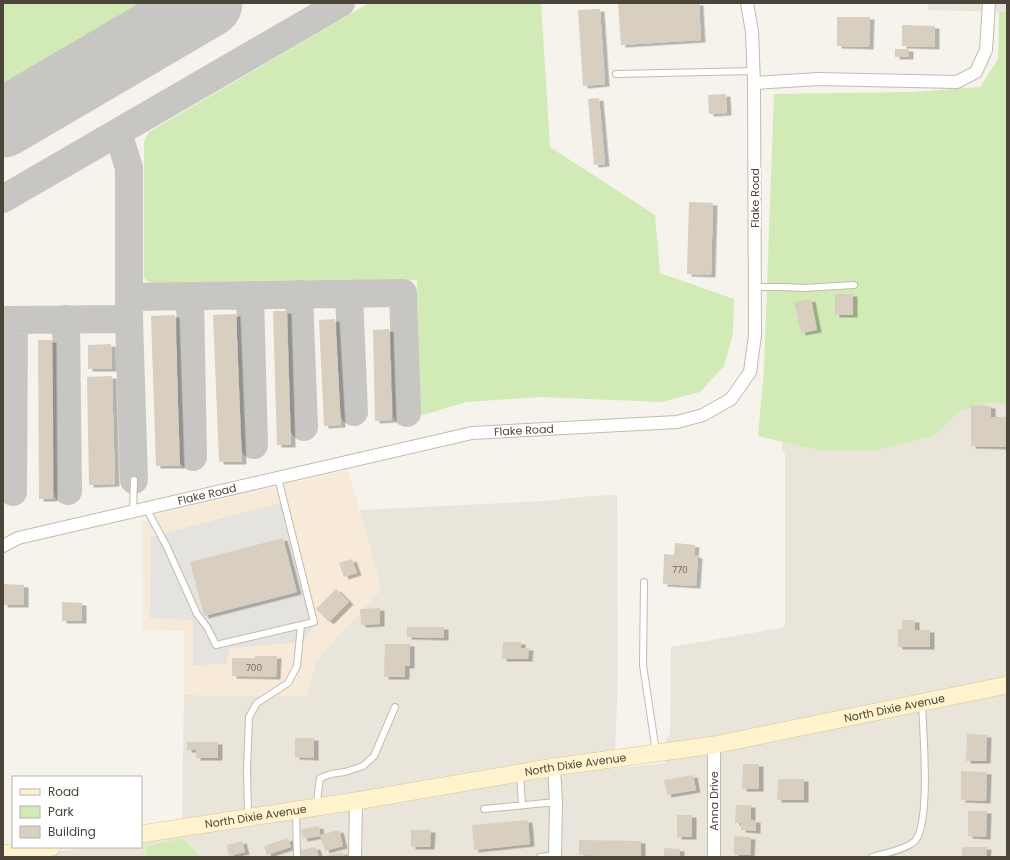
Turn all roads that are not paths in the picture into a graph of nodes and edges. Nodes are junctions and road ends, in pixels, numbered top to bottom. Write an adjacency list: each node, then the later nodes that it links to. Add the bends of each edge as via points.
1 (747, 3): 4 (street, Flake Road, via 752,32)
2 (989, 3): 4 (street, via 986,50 976,72 957,82)
3 (616, 74): 4 (lane)
4 (754, 77): 6 (street, Flake Road)
5 (854, 285): 6 (lane)
6 (755, 287): 7 (street, Flake Road, via 755,335 750,372 731,399 703,415 677,422 472,433)
7 (278, 478): 9 (street, Flake Road); 13 (lane, via 314,622)
8 (134, 480): 10 (lane)
9 (146, 508): 10 (street, Flake Road); 13 (lane, via 167,547 197,614 216,644)
10 (133, 511): 11 (street, Flake Road, via 18,538)
11 (3, 546)
12 (644, 582): 18 (lane, via 643,665)
13 (301, 625): 27 (lane, via 296,666 288,683 257,703 249,717)
14 (1007, 685): 15 (street, North Dixie Avenue)
15 (922, 702): 17 (street, North Dixie Avenue); 36 (lane, via 925,768 924,802 919,834 914,842 907,846)
16 (395, 707): 24 (lane, via 374,756 363,766 320,778)
17 (714, 745): 18 (street, North Dixie Avenue); 35 (street, Anna Drive)
18 (656, 753): 19 (street, North Dixie Avenue)
19 (554, 766): 20 (street, North Dixie Avenue); 22 (street)
20 (520, 773): 21 (street, North Dixie Avenue); 23 (lane)
21 (356, 801): 24 (street, North Dixie Avenue); 33 (street)
22 (556, 802): 23 (lane); 31 (street)
23 (522, 805): 25 (lane)
24 (317, 807): 26 (street, North Dixie Avenue)
25 (484, 809)
26 (296, 810): 27 (street, North Dixie Avenue); 32 (lane)
27 (248, 817): 28 (street, North Dixie Avenue)
28 (142, 834)
29 (45, 848): 30 (street)
30 (3, 854)
31 (556, 856): 34 (lane)
32 (297, 857)
33 (355, 857)
34 (540, 857)
35 (714, 857)
36 (872, 857)

